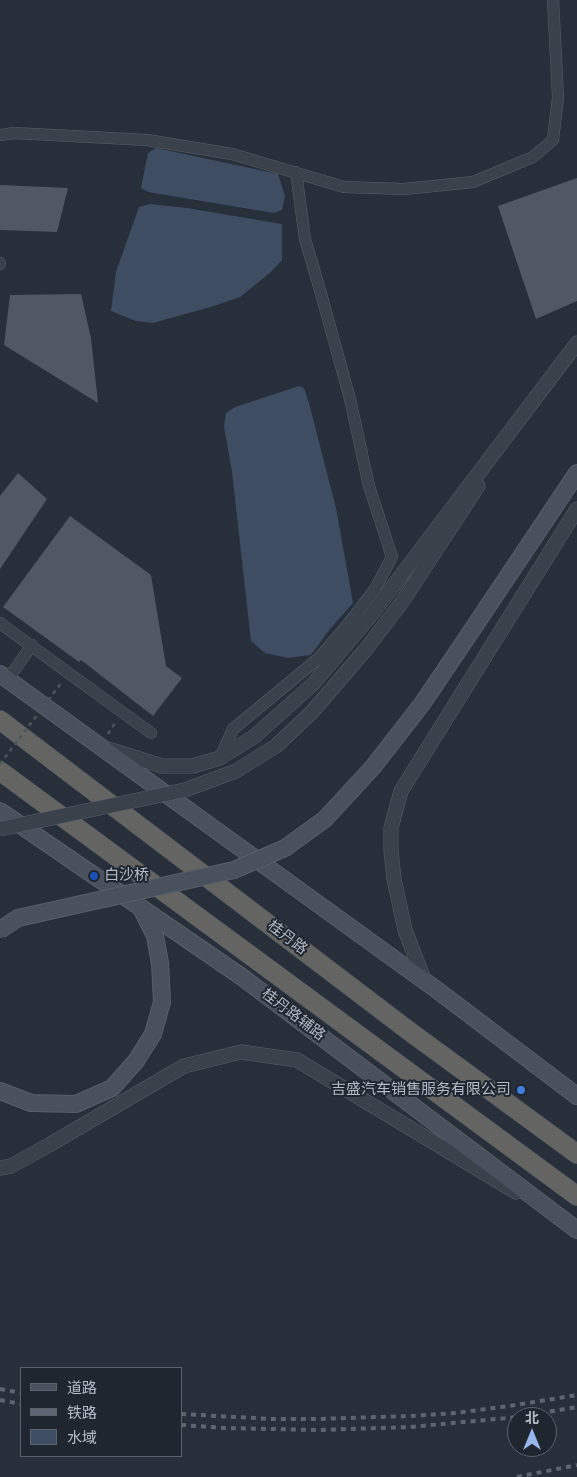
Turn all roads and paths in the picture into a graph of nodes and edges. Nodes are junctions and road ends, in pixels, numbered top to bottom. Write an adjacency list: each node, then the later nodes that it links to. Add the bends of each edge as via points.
1 (553, 0): 3 (street, via 558,97 553,140 533,157 473,182 404,189 344,187)
2 (0, 135): 3 (street, via 147,140 232,154)
3 (296, 172): 15 (street, via 305,239 350,399 369,486 392,557 349,623 319,658 233,729)
4 (577, 343): 5 (street)
5 (549, 379): 15 (street, via 372,614 313,684 255,736); 19 (street, bridge, via 402,602 312,712 276,746 236,771 185,790)
6 (577, 473): 21 (main road, bridge, via 422,704 373,768 325,819 285,848 234,870 18,918)
7 (577, 509): 22 (street, via 401,791 391,828 394,879 405,930)
8 (0, 623): 9 (street)
9 (32, 645): 10 (street); 13 (street)
10 (4, 676): 14 (main road)
11 (62, 682): 16 (path, bridge)
12 (0, 720): 25 (highway, 桂丹路, via 409,1031)
13 (151, 733)
14 (98, 746): 15 (street, via 162,766 193,766); 22 (main road)
15 (220, 758)
16 (0, 764)
17 (0, 772): 27 (highway)
18 (0, 811): 20 (main road, 桂丹路辅路)
19 (0, 829)
20 (142, 908): 23 (main road, via 155,936 162,1002 153,1034 136,1062 112,1088 76,1104 31,1103); 28 (main road, 桂丹路辅路, via 242,977)
21 (0, 930)
22 (425, 982): 24 (main road)
23 (0, 1091)
24 (577, 1096)
25 (577, 1154)
26 (0, 1168): 28 (street, via 49,1145 184,1066 241,1052 298,1060)
27 (577, 1196)
28 (572, 1226)

